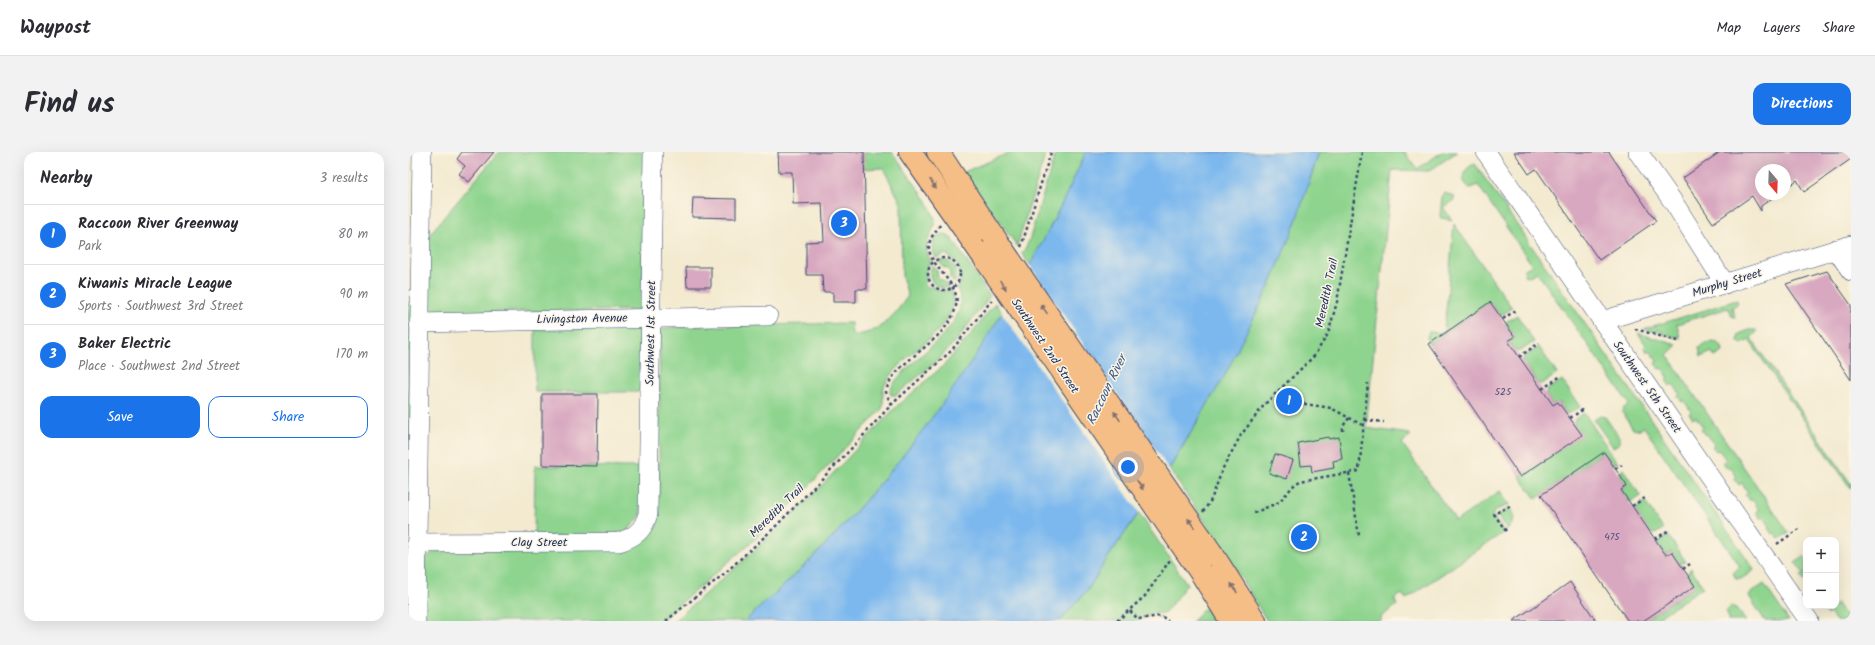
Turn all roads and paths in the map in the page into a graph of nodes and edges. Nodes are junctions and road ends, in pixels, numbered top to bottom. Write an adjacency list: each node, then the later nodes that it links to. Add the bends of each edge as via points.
1 (422, 152): 22 (street)
2 (653, 152): 19 (street, Southwest 1st Street)
3 (910, 152): 63 (main road, Southwest 2nd Street, one-way to 63, bridge, via 982,253 1201,573)
4 (938, 152): 64 (main road, Southwest 2nd Street, one-way to 4, bridge)
5 (1051, 152): 11 (path)
6 (1362, 152): 30 (path, Meredith Trail, via 1337,302 1328,334 1314,356)
7 (1486, 152): 21 (street, Southwest 5th Street)
8 (1638, 152): 14 (street)
9 (942, 222): 12 (path, via 929,243)
10 (1844, 247): 13 (street); 14 (street, Murphy Street)
11 (1020, 250)
12 (934, 261): 15 (path); 15 (path, via 928,270 932,285 942,289); 15 (path, via 944,258 956,264 959,274)
13 (1851, 271)
14 (1725, 284): 21 (street, Murphy Street)
15 (952, 287): 31 (path, via 957,299 952,316 939,335 906,363 892,379 886,392)
16 (993, 299): 31 (path, Meredith Trail, via 951,351)
17 (1516, 310): 20 (path)
18 (768, 316): 19 (street, Livingston Avenue)
19 (651, 318): 22 (street, Livingston Avenue); 46 (street, Southwest 1st Street)
20 (1502, 319)
21 (1602, 321): 65 (street, Southwest 5th Street)
22 (419, 323): 53 (street)
23 (1635, 329): 24 (path)
24 (1678, 341)
25 (1539, 343): 26 (path)
26 (1519, 356)
27 (1561, 376): 29 (path)
28 (1368, 383): 35 (path)
29 (1542, 389)
30 (1278, 391): 33 (path, via 1292,402 1331,408); 47 (path, Meredith Trail, via 1241,435)
31 (892, 405): 60 (path, Meredith Trail, via 774,528)
32 (1584, 409): 34 (path)
33 (1349, 418): 37 (path); 38 (path)
34 (1570, 418)
35 (1364, 420): 36 (path); 37 (path)
36 (1384, 422)
37 (1364, 426): 41 (path, via 1359,471)
38 (1343, 431)
39 (1622, 464): 40 (path)
40 (1615, 469)
41 (1349, 473): 45 (path, via 1300,481 1279,502); 51 (path)
42 (1645, 498): 44 (path)
43 (1510, 506): 49 (path, via 1494,514)
44 (1632, 506)
45 (1254, 513)
46 (648, 514): 53 (street, Clay Street, via 643,528 637,534 619,542)
47 (1201, 516)
48 (1800, 529): 54 (path)
49 (1506, 531)
50 (1668, 531): 52 (path)
51 (1359, 536)
52 (1655, 539)
53 (416, 543): 59 (street)
54 (1777, 544)
55 (1171, 560): 58 (path, via 1145,596)
56 (1690, 564): 57 (path)
57 (1683, 569)
58 (1130, 611): 61 (path); 62 (path, via 1138,619 1161,616)
59 (416, 621)
60 (666, 621)
61 (1117, 621)
62 (1168, 621)
63 (1231, 621)
64 (1256, 621)
65 (1809, 621)

